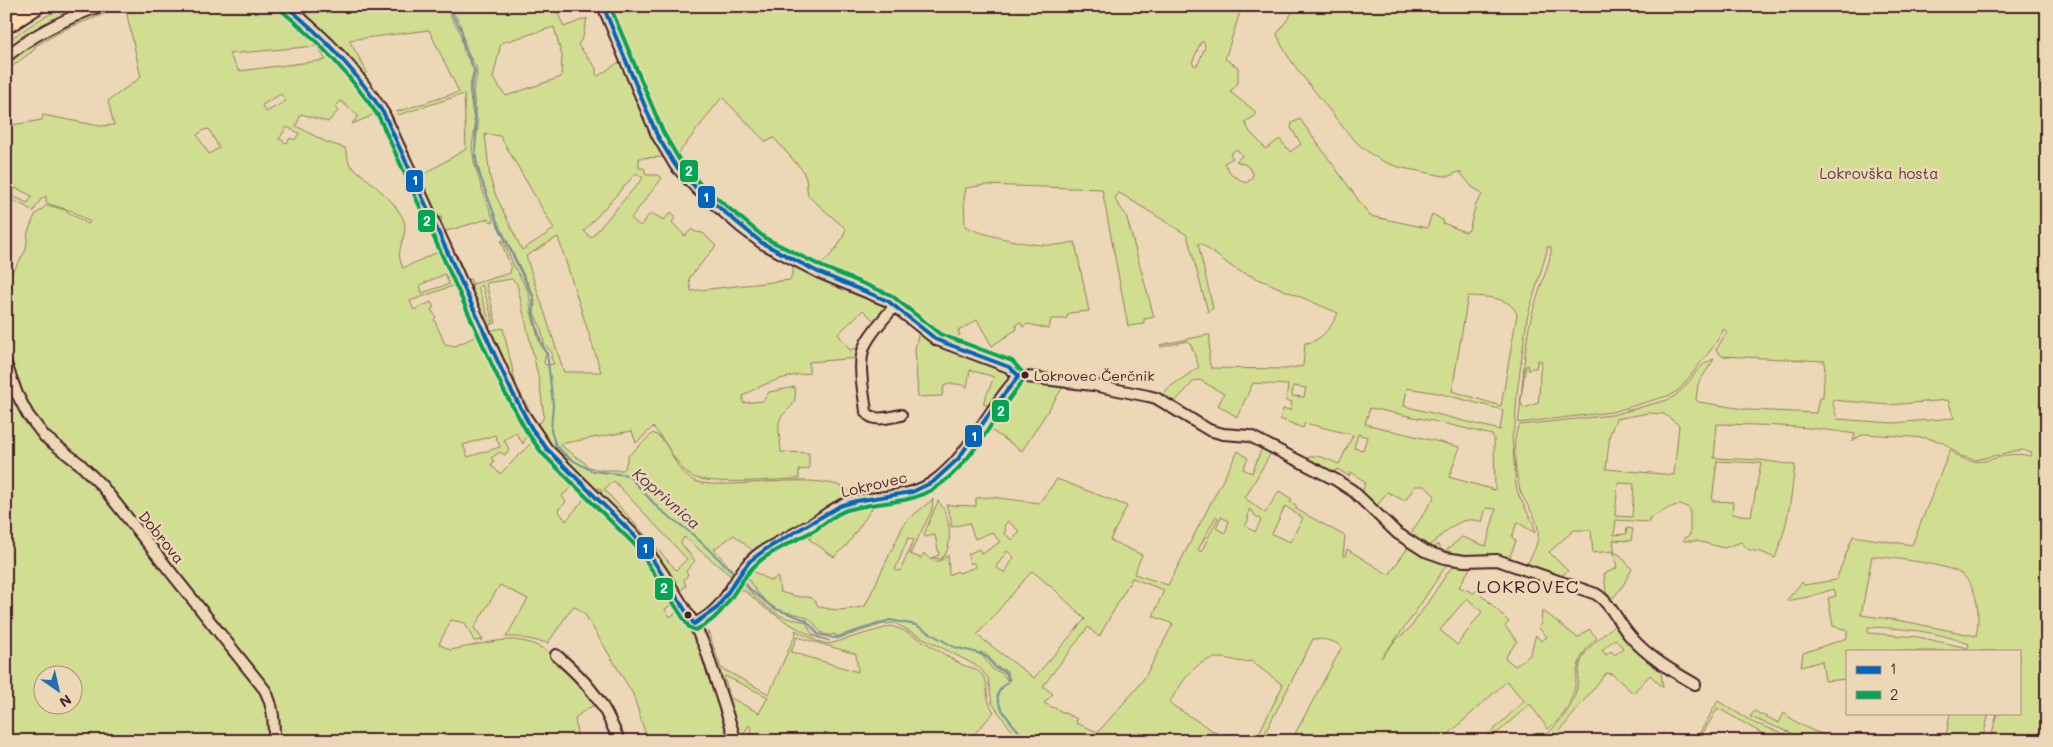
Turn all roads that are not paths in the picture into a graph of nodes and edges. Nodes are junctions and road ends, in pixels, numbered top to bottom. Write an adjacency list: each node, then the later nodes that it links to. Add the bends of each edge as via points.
1 (13, 6): 6 (highway)
2 (37, 6): 7 (highway)
3 (100, 6): 8 (street, via 27,41)
4 (286, 6): 13 (street, via 349,63 384,114 532,429 547,450 642,543)
5 (603, 6): 9 (street, via 657,135 676,165 698,190 762,243)
6 (6, 11)
7 (6, 26)
8 (6, 57)
9 (895, 306): 11 (street, via 937,340 1009,367); 12 (street, via 866,342 862,364 868,416)
10 (6, 364): 16 (street, Dobrova, via 28,415 46,437 102,486 265,690 274,716)
11 (1019, 376): 13 (street, Lokrovec, via 1002,394 963,453 934,481 891,497 844,504 760,554 750,561 716,610); 15 (street, via 1148,396 1209,430 1250,436 1353,491 1398,533 1425,551 1465,561 1497,560 1596,594 1644,650)
12 (901, 415)
13 (694, 624): 18 (street, via 711,663)
14 (556, 655): 17 (street, via 588,686 604,708)
15 (1695, 684)
16 (274, 741)
17 (620, 741)
18 (736, 741)

